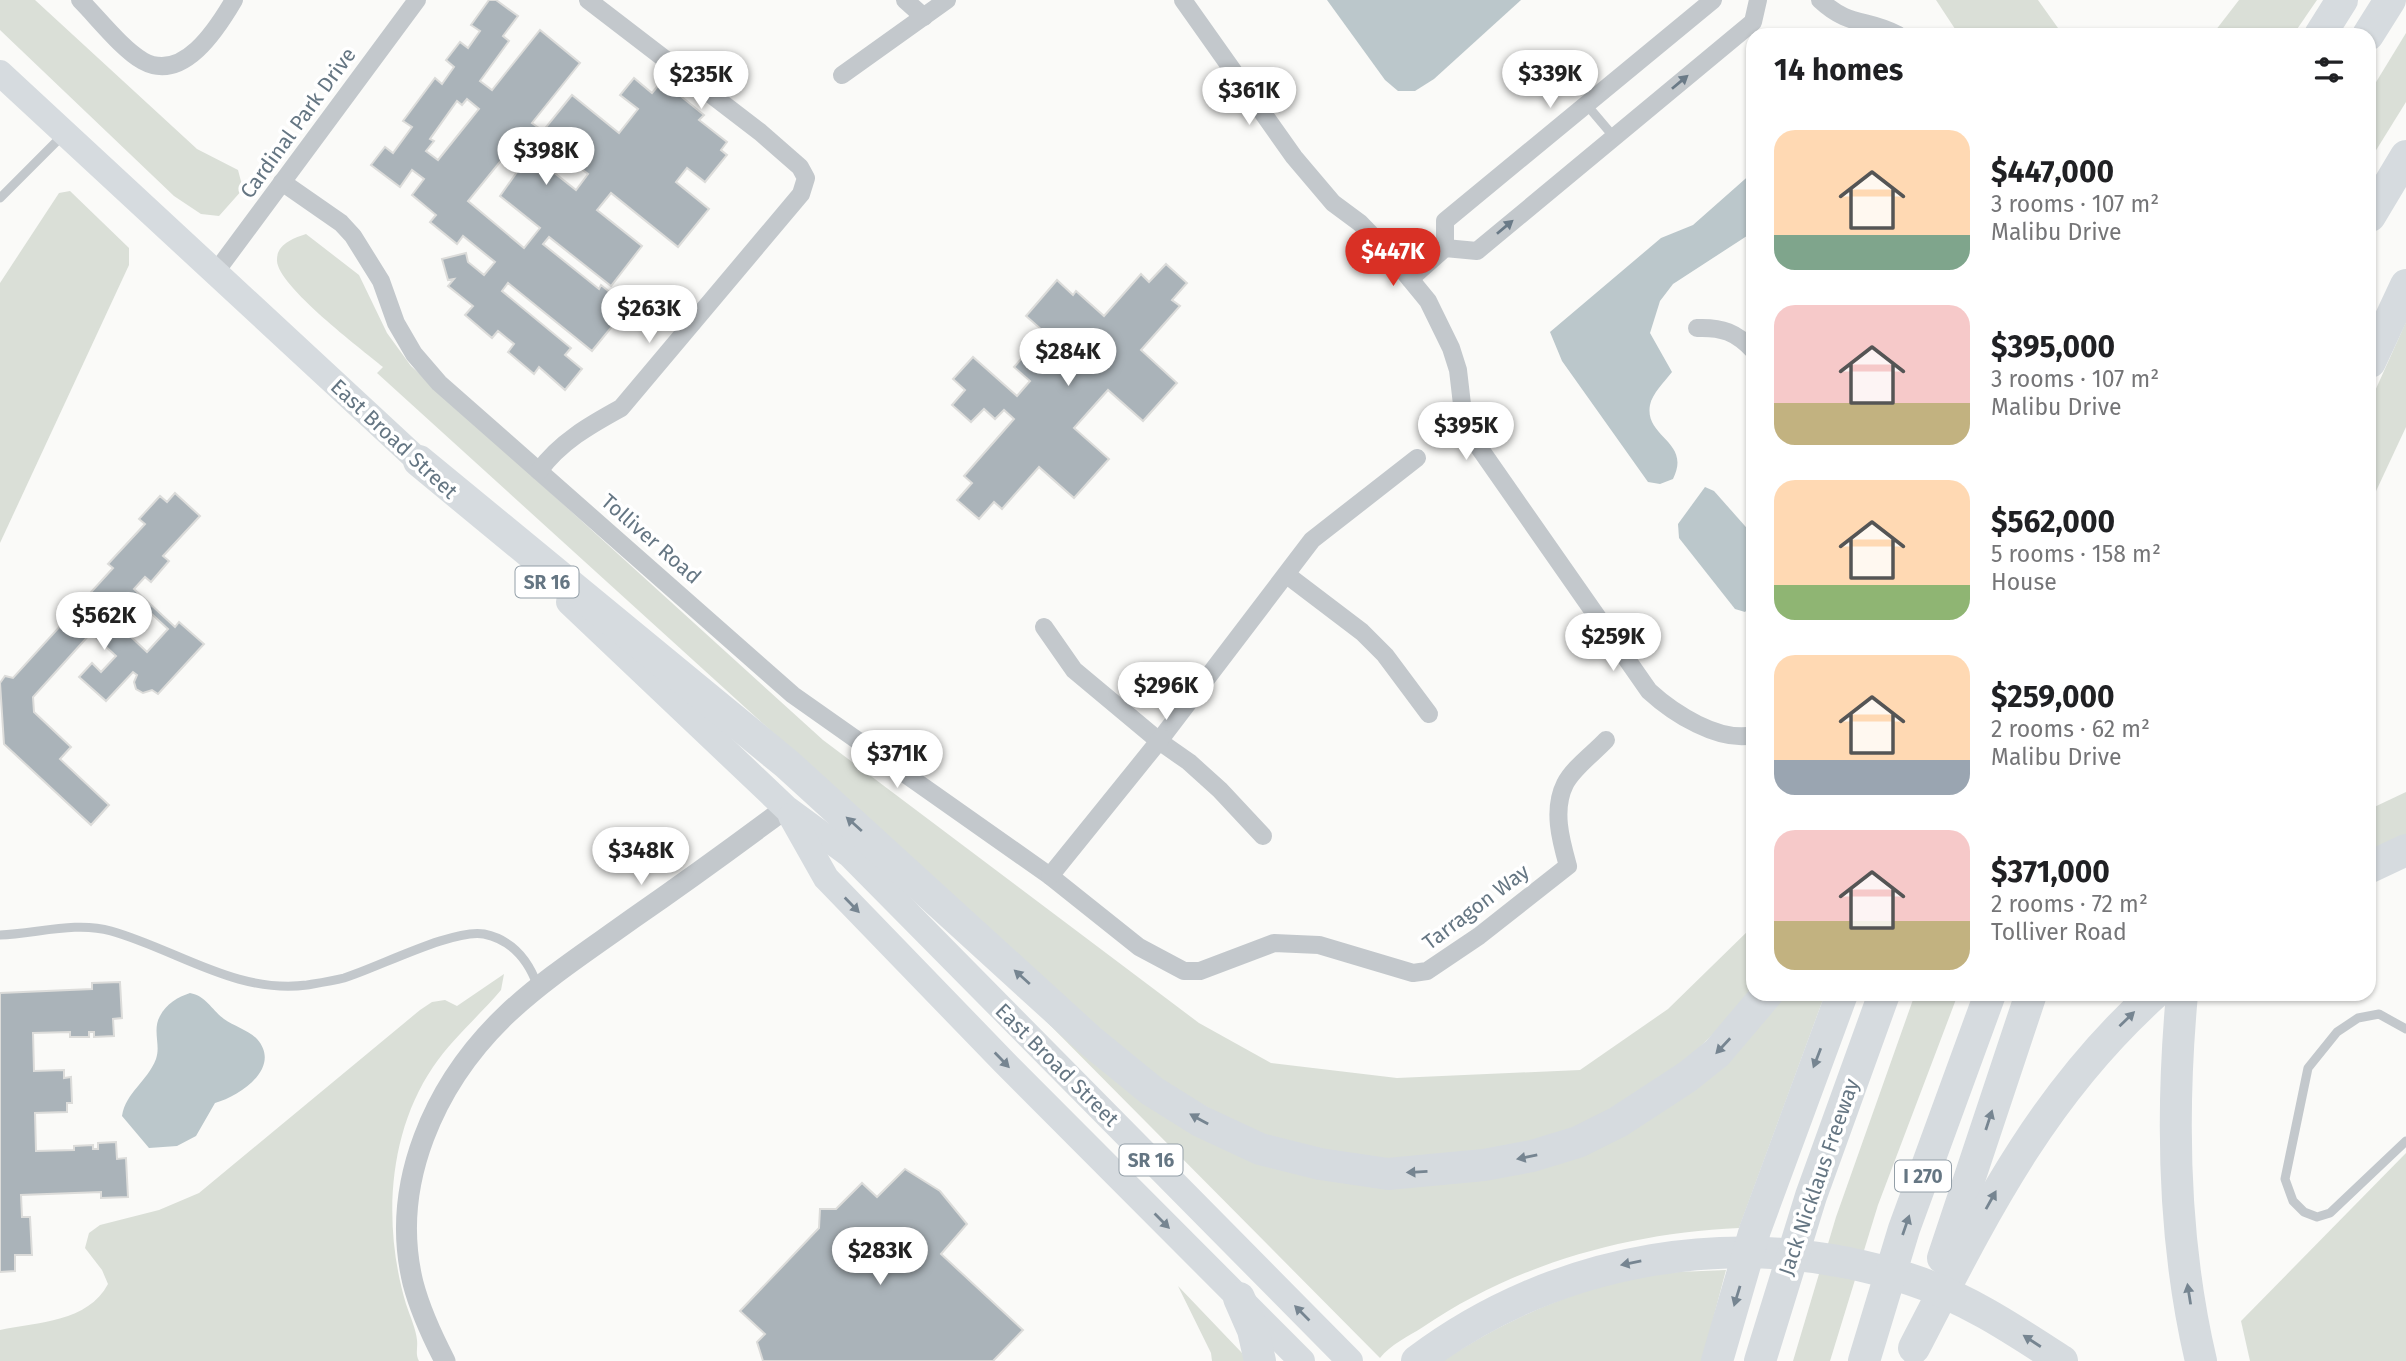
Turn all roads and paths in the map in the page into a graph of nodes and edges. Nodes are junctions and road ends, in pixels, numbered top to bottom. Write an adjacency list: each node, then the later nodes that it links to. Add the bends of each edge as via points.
1 (80, 0): 2 (street, via 144,61 163,67 180,63 192,52 221,22)
2 (233, 0)
3 (417, 0): 23 (street, Cardinal Park Drive)
4 (588, 0): 35 (street, via 760,132 800,167 806,178 801,194 621,408 587,426)
5 (905, 0): 13 (street)
6 (947, 0): 13 (street)
7 (1183, 0): 28 (street, via 1294,157)
8 (1713, 0): 19 (street)
9 (1758, 0): 21 (street, one-way to 9, via 1753,22)
10 (1820, 0): 14 (street, via 1839,17)
11 (2343, 0): 15 (highway)
12 (2390, 0): 16 (highway)
13 (924, 17): 18 (street)
14 (1883, 28)
15 (2325, 28)
16 (2372, 28)
17 (0, 73): 20 (main road, East Broad Street / SR 16)
18 (842, 75)
19 (1586, 104): 21 (lane); 26 (street, via 1445,220)
20 (65, 133): 24 (lane); 27 (main road, East Broad Street / SR 16)
21 (1614, 137): 26 (street, one-way to 21, via 1477,251)
22 (2406, 156): 25 (highway)
23 (282, 182): 27 (street, Cardinal Park Drive); 35 (street, Tolliver Road, via 353,236 381,281 396,323 414,354 439,383)
24 (0, 198)
25 (2376, 206)
26 (1445, 248): 28 (street)
27 (215, 273): 34 (main road, East Broad Street / SR 16)
28 (1410, 279): 39 (street, via 1446,336 1458,370 1463,413 1478,446 1649,691 1671,711 1695,723)
29 (2406, 285): 32 (highway)
30 (1697, 328): 31 (street, via 1719,327)
31 (1746, 342)
32 (2376, 349)
33 (1417, 457): 36 (street, via 1312,540)
34 (419, 461): 42 (main road, East Broad Street / SR 16); 49 (highway, one-way to 34, via 1717,1053 1687,1077 1619,1122 1578,1142 1532,1156 1388,1174 1260,1149 1200,1121 1102,1050 787,764)
35 (539, 471): 46 (street, Tolliver Road, via 793,695)
36 (1287, 575): 38 (street, via 1385,655); 41 (street)
37 (1044, 627): 41 (street, via 1074,670)
38 (1429, 714)
39 (1746, 735)
40 (1606, 740): 46 (street, Tarragon Way, via 1565,783 1558,809 1569,866 1427,971 1413,973 1319,945 1274,943 1200,971 1184,971 1139,947)
41 (1159, 741): 43 (street, via 1220,790); 46 (street)
42 (786, 808): 48 (street); 58 (main road, East Broad Street / SR 16, one-way to 58, via 826,878); 64 (main road, East Broad Street / SR 16, one-way to 42, via 850,855)
43 (1263, 836)
44 (2406, 850): 45 (highway)
45 (2376, 864)
46 (1050, 876)
47 (0, 935): 48 (lane, via 68,928 108,930 220,975 272,986 344,978 447,939 484,933 517,949 531,967)
48 (538, 987): 61 (street, via 492,1029 460,1068 442,1096 415,1163 407,1238 413,1281)
49 (1761, 1001)
50 (1839, 1001): 65 (highway, one-way to 65, via 1759,1217)
51 (1881, 1001): 66 (highway, Jack Nicklaus Freeway, via 1811,1196)
52 (1987, 1001): 67 (highway, I 270, one-way to 52, via 1904,1229)
53 (2029, 1001): 60 (highway, one-way to 53)
54 (2147, 1001): 60 (highway, one-way to 54, via 1992,1197 2034,1132 2094,1052)
55 (2181, 1001): 69 (highway, one-way to 55, via 2184,1259 2177,1167)
56 (2406, 1029): 57 (lane, via 2379,1014 2358,1018 2337,1032 2308,1068 2285,1179 2293,1201 2316,1217 2330,1213)
57 (2406, 1140)
58 (1240, 1298): 62 (highway); 63 (main road, East Broad Street / SR 16)
59 (1426, 1354): 68 (highway, one-way to 59, via 2002,1322 1922,1284 1856,1264 1778,1252 1628,1264 1539,1291 1484,1317)
60 (1912, 1354)
61 (445, 1361)
62 (1260, 1361)
63 (1301, 1361)
64 (1350, 1361)
65 (1717, 1361)
66 (1760, 1361)
67 (1864, 1361)
68 (2062, 1361)
69 (2201, 1361)

